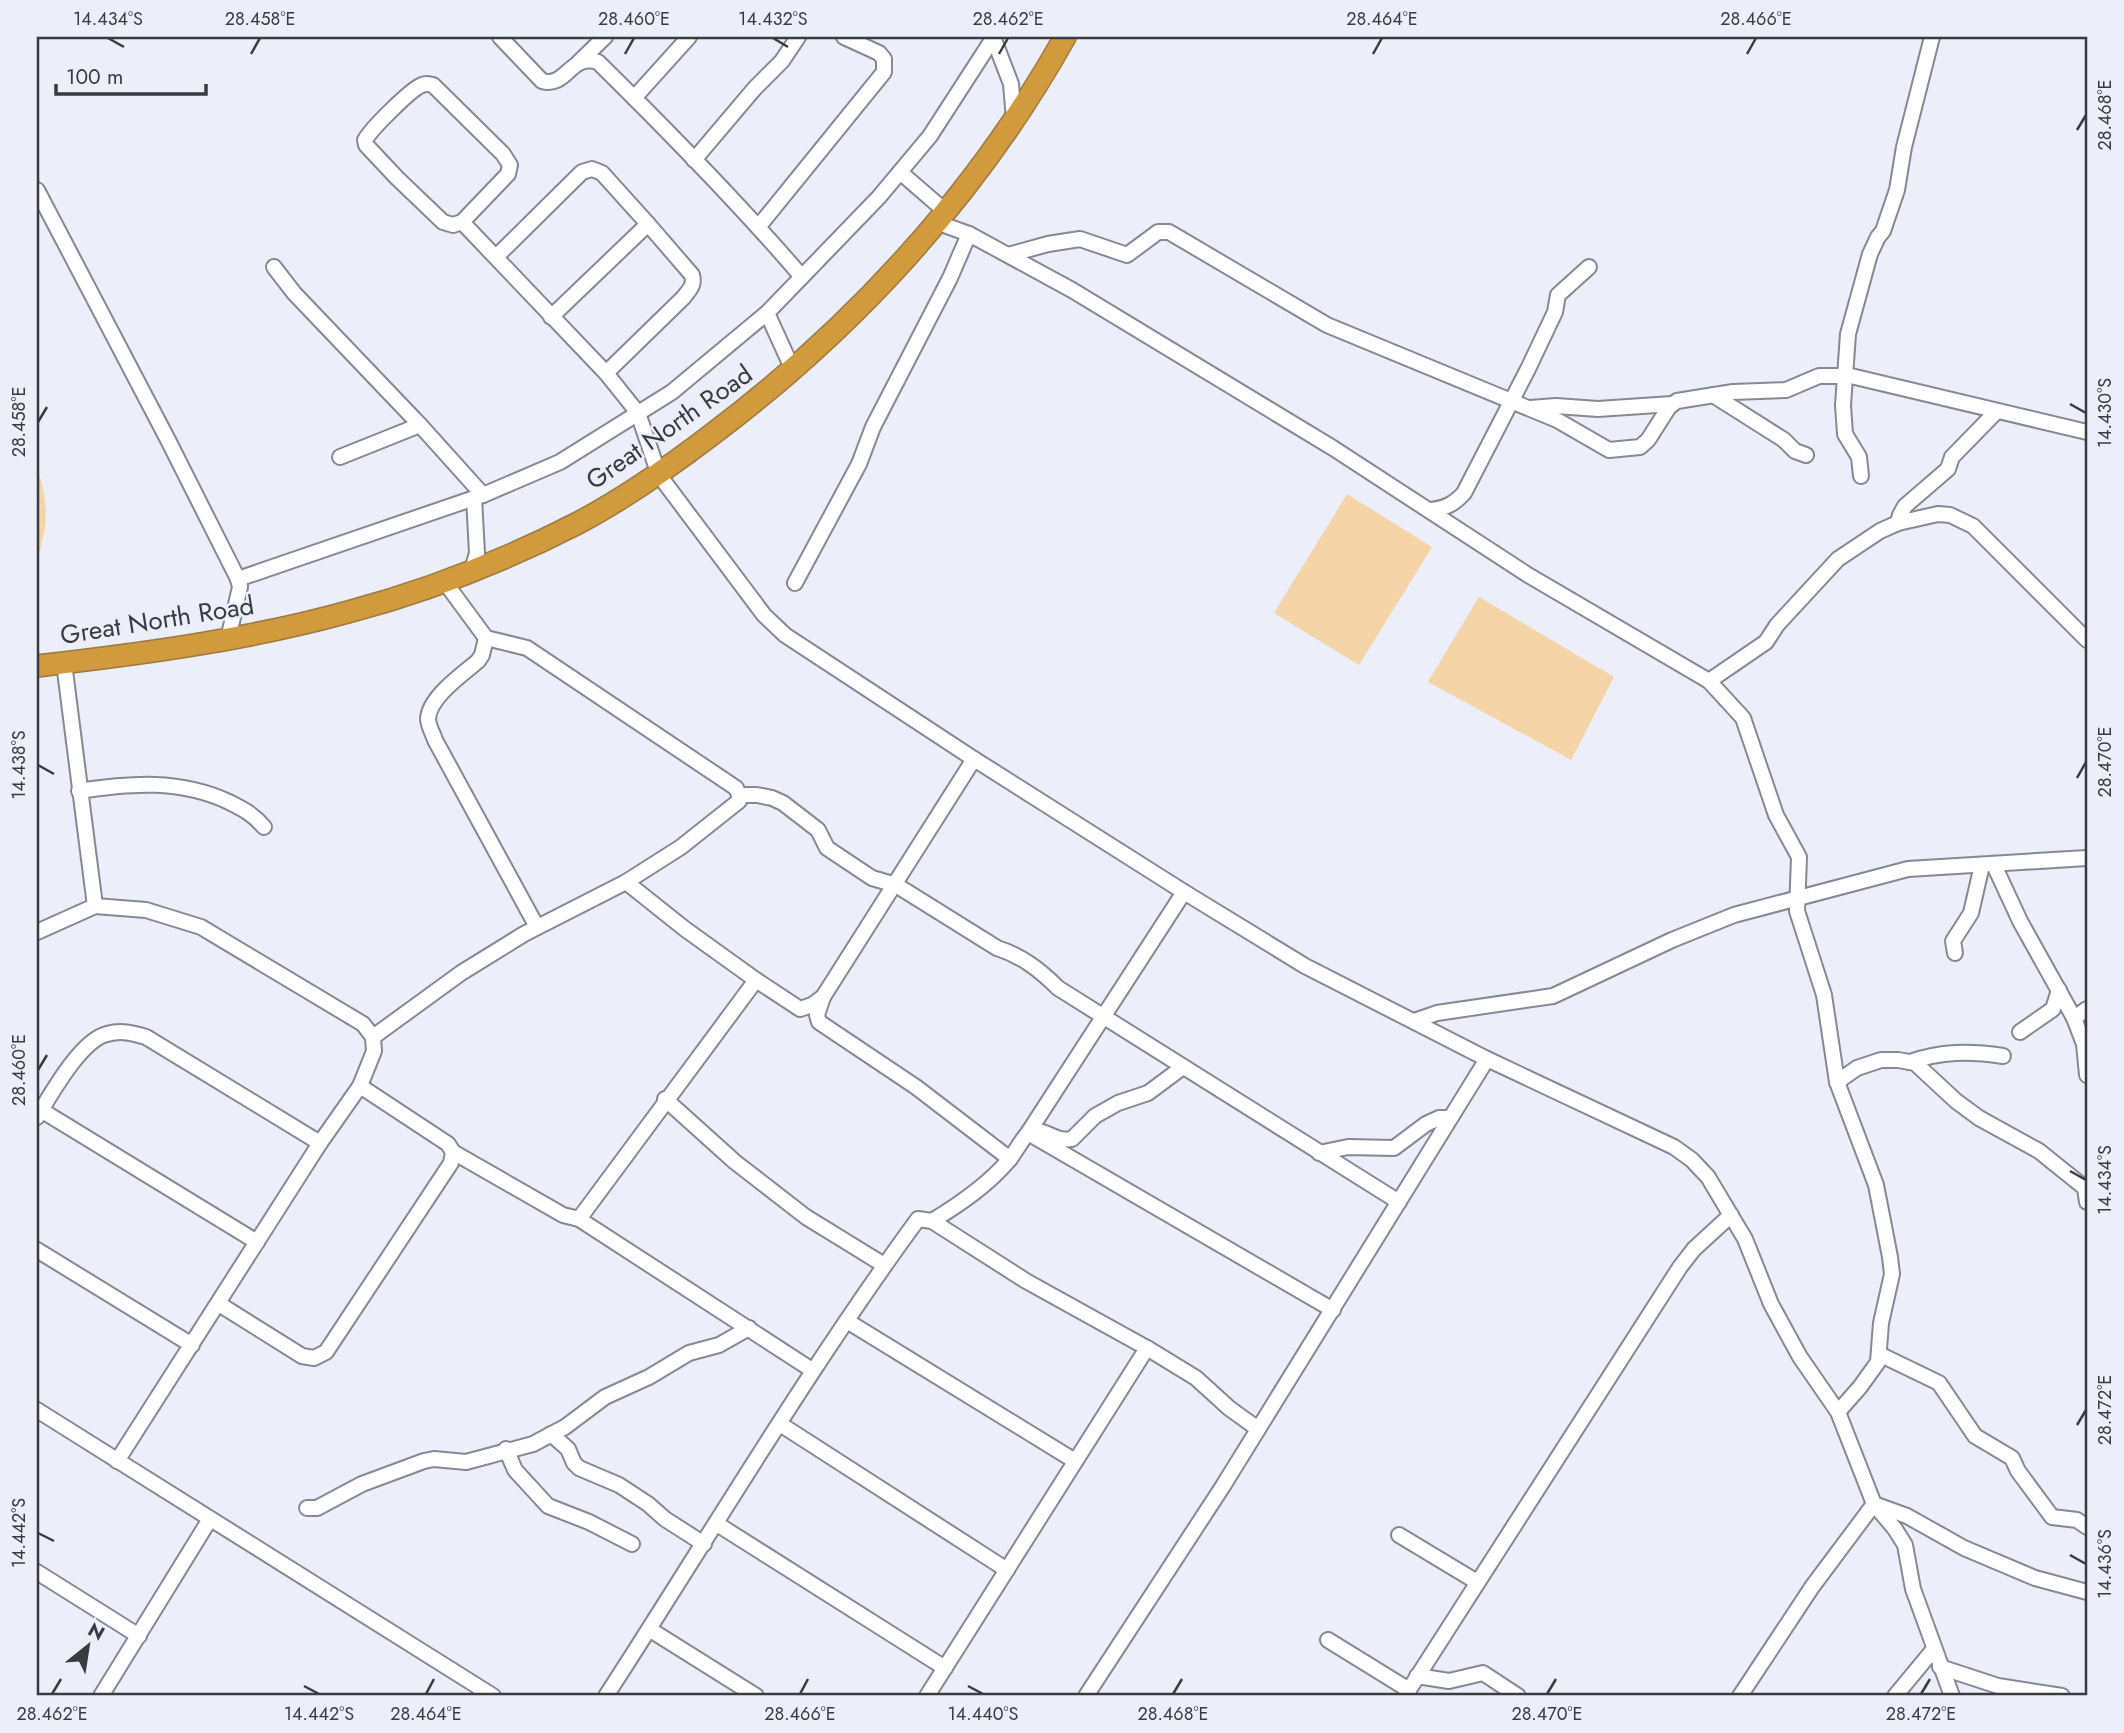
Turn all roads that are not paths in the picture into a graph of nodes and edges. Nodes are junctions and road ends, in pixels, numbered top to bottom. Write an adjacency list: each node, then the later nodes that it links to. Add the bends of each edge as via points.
1 (500, 37): 9 (street, via 542,81 556,82)
2 (605, 37): 9 (street)
3 (689, 37): 10 (street)
4 (798, 37): 12 (street)
5 (844, 37): 18 (street, via 879,53 884,72)
6 (993, 37): 11 (street, via 1011,84); 13 (street, via 930,136)
7 (1065, 37): 11 (highway, Great North Road)
8 (1932, 37): 29 (street, via 1897,190 1870,254 1850,325)
9 (579, 62): 10 (street, via 598,62)
10 (634, 98): 12 (street)
11 (1014, 119): 15 (highway, Great North Road)
12 (694, 159): 18 (street)
13 (900, 172): 15 (street); 24 (street)
14 (37, 190): 46 (street)
15 (941, 216): 19 (street); 27 (highway, Great North Road, via 855,313)
16 (462, 222): 16 (street, via 508,174 510,165 426,83 372,130 366,145 443,222); 21 (street)
17 (648, 224): 21 (street, via 602,173 592,169 582,172); 26 (street); 28 (street, via 692,275 692,286)
18 (759, 226): 24 (street)
19 (969, 234): 20 (street); 48 (street, via 859,464)
20 (1008, 256): 31 (street, via 1080,239 1127,255 1164,230 1327,325); 43 (street, via 1072,290)
21 (496, 257): 26 (street)
22 (274, 267): 36 (street)
23 (1588, 267): 31 (street, via 1558,295 1555,312)
24 (802, 277): 25 (street)
25 (767, 313): 27 (street); 35 (street, via 673,392)
26 (551, 317): 28 (street)
27 (793, 370): 40 (highway, Great North Road)
28 (606, 373): 35 (street)
29 (1846, 377): 30 (street, via 1819,376 1786,390); 34 (street); 41 (street, via 1845,434 1859,457)
30 (1713, 395): 32 (street); 38 (street)
31 (1510, 401): 33 (street); 43 (street, via 1464,493 1444,509)
32 (1672, 404): 33 (street); 33 (street, via 1640,447 1616,451)
33 (1526, 407)
34 (1996, 412): 37 (street); 44 (street, via 1952,457 1948,469 1905,506)
35 (638, 413): 40 (street); 42 (street, via 560,462)
36 (420, 425): 39 (street); 42 (street)
37 (2087, 432)
38 (1806, 455)
39 (340, 457)
40 (659, 475): 45 (highway, Great North Road, via 578,523); 55 (street, via 774,625)
41 (1861, 476)
42 (478, 496): 45 (street, via 477,553); 46 (street)
43 (1431, 510): 54 (street, via 1528,575)
44 (1898, 523): 51 (street, via 1938,514 1973,526); 54 (street, via 1838,559 1766,642)
45 (472, 569): 47 (highway, Great North Road)
46 (238, 579): 50 (street)
47 (444, 581): 49 (street); 50 (highway, Great North Road, via 351,612)
48 (795, 583)
49 (486, 638): 57 (street, via 527,648); 66 (street, via 478,661 440,694 428,719 435,740)
50 (228, 639): 52 (highway, Great North Road)
51 (2087, 640)
52 (64, 663): 53 (highway, Great North Road); 56 (street)
53 (37, 666)
54 (1709, 681): 64 (street, via 1743,718 1750,733 1776,815 1798,857)
55 (974, 759): 62 (street); 63 (street)
56 (79, 791): 58 (street, via 152,783 183,787 253,814); 65 (street)
57 (739, 795): 61 (street, via 722,816); 62 (street, via 782,803 818,830 827,848 873,878)
58 (264, 827)
59 (2086, 859): 60 (street)
60 (1988, 865): 64 (street, via 1908,869); 68 (street, via 1971,913 1953,941); 70 (street)
61 (626, 882): 66 (street); 69 (street)
62 (896, 885): 71 (street); 74 (street, via 997,948 1030,963)
63 (1184, 892): 74 (street); 77 (street, via 1305,966)
64 (1798, 897): 77 (street, via 1734,915 1672,940 1553,996 1437,1013); 85 (street, via 1797,911 1824,995)
65 (95, 906): 67 (street); 79 (street, via 146,910 201,927 363,1024)
66 (537, 928): 79 (street, via 461,973)
67 (37, 932)
68 (1955, 953)
69 (756, 980): 72 (street); 87 (street)
70 (2059, 990): 75 (street); 78 (street, via 2053,1009)
71 (823, 997): 72 (street); 76 (street)
72 (800, 1009): 76 (street)
73 (2087, 1009): 75 (street)
74 (1104, 1016): 83 (street); 90 (street)
75 (2074, 1018): 84 (street, via 2084,1044)
76 (817, 1019): 94 (street)
77 (1414, 1021): 81 (street)
78 (2020, 1032)
79 (373, 1037): 86 (street, via 374,1051)
80 (2003, 1056): 82 (street, via 1972,1051)
81 (1487, 1059): 89 (street); 98 (street, via 1674,1147 1708,1177)
82 (1910, 1062): 85 (street, via 1881,1060 1857,1068); 96 (street, via 1979,1118 2039,1151)
83 (1183, 1067): 90 (street, via 1148,1093 1095,1116 1072,1139 1057,1140 1041,1131); 93 (street)
84 (2087, 1075)
85 (1837, 1083): 110 (street, via 1876,1185 1890,1257 1892,1274)
86 (360, 1086): 91 (street); 92 (street, via 448,1144)
87 (666, 1099): 99 (street); 103 (street, via 735,1162 806,1217)
88 (39, 1113): 91 (street, via 74,1059 97,1038 130,1032 146,1037); 101 (street)
89 (1450, 1118): 93 (street, via 1426,1124 1387,1150 1348,1147); 97 (street)
90 (1028, 1133): 94 (street); 105 (street)
91 (320, 1143): 101 (street)
92 (453, 1152): 99 (street, via 563,1215); 104 (street, via 451,1163 326,1352 302,1356)
93 (1319, 1153): 97 (street)
94 (1010, 1159): 100 (street, via 957,1206)
95 (2087, 1172): 96 (street)
96 (2086, 1195)
97 (1399, 1202): 105 (street)
98 (1731, 1215): 113 (street, via 1771,1304); 130 (street, via 1680,1267)
99 (579, 1219): 107 (street)
100 (932, 1221): 103 (street, via 918,1219); 109 (street, via 1016,1275)
101 (257, 1242): 104 (street)
102 (37, 1250): 108 (street)
103 (884, 1265): 106 (street)
104 (219, 1304): 108 (street)
105 (1333, 1310): 115 (street)
106 (847, 1321): 111 (street); 119 (street)
107 (749, 1328): 111 (street); 116 (street, via 719,1345 689,1353 606,1397)
108 (192, 1345): 118 (street)
109 (1147, 1348): 115 (street, via 1196,1378); 119 (street)
110 (1879, 1354): 113 (street, via 1878,1362); 124 (street, via 1939,1383 1975,1436 2012,1458 2052,1517 2077,1520)
111 (812, 1370): 114 (street)
112 (37, 1410): 118 (street)
113 (1838, 1412): 120 (street)
114 (780, 1424): 123 (street); 128 (street)
115 (1258, 1429): 145 (street)
116 (551, 1434): 117 (street); 127 (street, via 568,1449 579,1468 619,1485)
117 (506, 1450): 121 (street, via 466,1462 424,1461 362,1484 317,1508); 126 (street, via 515,1470 548,1506)
118 (117, 1461): 122 (street)
119 (1075, 1461): 128 (street)
120 (1874, 1504): 131 (street, via 2035,1578); 135 (street, via 1905,1545 1913,1589); 147 (street)
121 (306, 1508)
122 (210, 1519): 133 (street); 141 (street)
123 (717, 1524): 127 (street); 137 (street)
124 (2087, 1527)
125 (1399, 1535): 130 (street)
126 (632, 1544)
127 (704, 1544): 132 (street)
128 (1007, 1570): 137 (street)
129 (37, 1572): 133 (street)
130 (1477, 1582): 138 (street)
131 (2087, 1592)
132 (649, 1629): 142 (street); 143 (street)
133 (139, 1636): 140 (street)
134 (1328, 1640): 139 (street)
135 (1934, 1648): 136 (street); 148 (street)
136 (1940, 1667): 149 (street); 150 (street, via 1998,1686)
137 (945, 1668): 144 (street)
138 (1417, 1676): 139 (street); 146 (street, via 1449,1681 1483,1673)
139 (1407, 1693)
140 (102, 1696)
141 (492, 1696)
142 (606, 1696)
143 (757, 1696)
144 (927, 1696)
145 (1086, 1696)
146 (1518, 1696)
147 (1740, 1696)
148 (1895, 1696)
149 (1952, 1696)
150 (2062, 1696)

